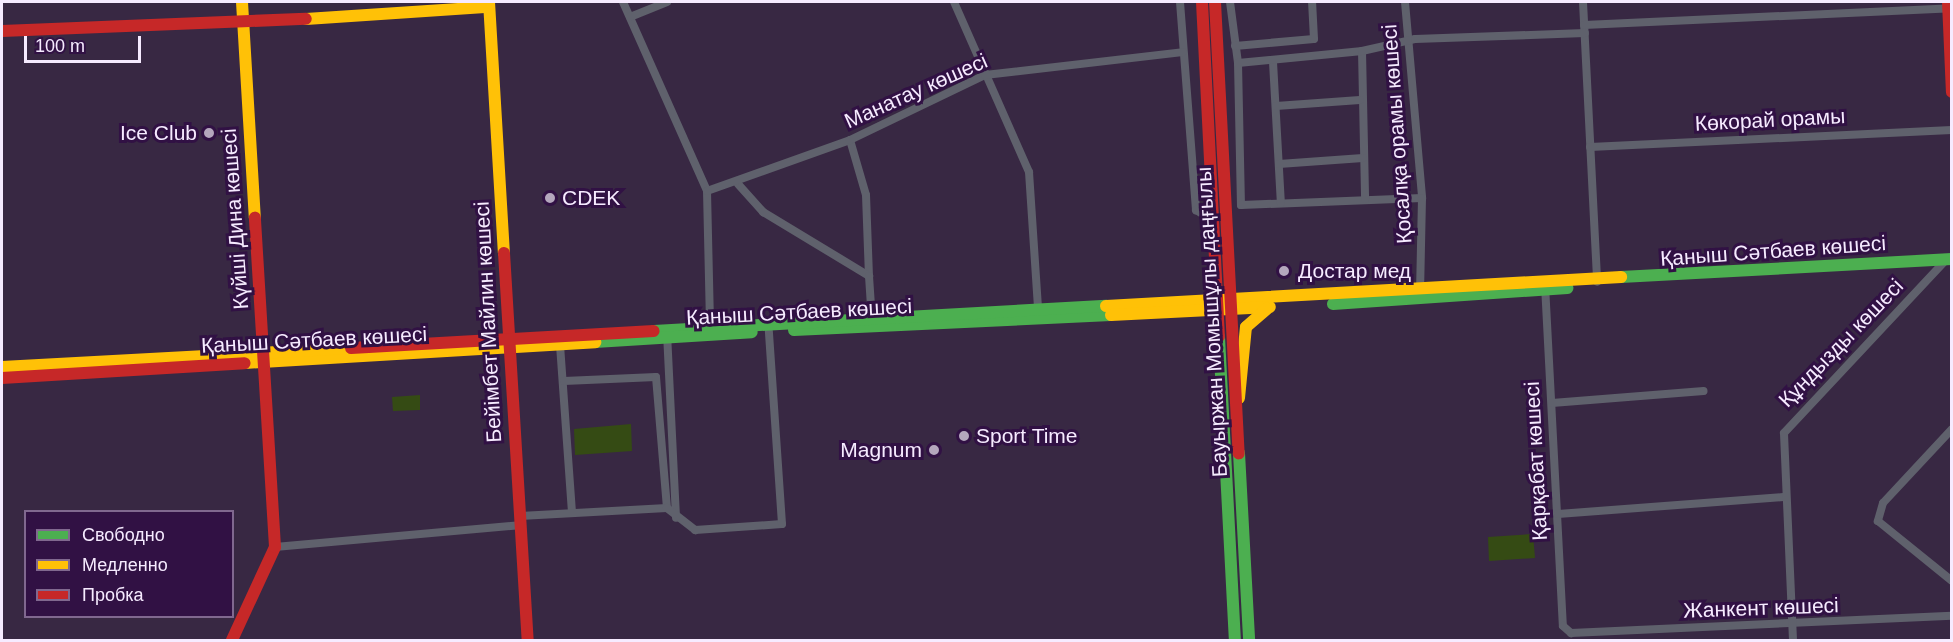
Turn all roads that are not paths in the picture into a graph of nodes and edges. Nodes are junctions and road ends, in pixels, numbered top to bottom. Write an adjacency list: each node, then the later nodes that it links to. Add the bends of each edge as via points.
1 (242, 2): 15 (main road, Күйші Дина көшесі)
2 (623, 2): 14 (street)
3 (667, 2): 14 (street)
4 (954, 2): 24 (street)
5 (1180, 2): 21 (street)
6 (1202, 2): 40 (main road, Бауыржан Момышұлы даңғылы)
7 (1215, 2): 31 (main road, Бауыржан Момышұлы даңғылы)
8 (1230, 2): 19 (street)
9 (1312, 2): 19 (street, via 1314,39)
10 (1405, 2): 18 (street, Қосалқа орамы көшесі)
11 (1583, 2): 16 (street)
12 (489, 4): 15 (main road); 54 (main road, Бейімбет Майлин көшесі)
13 (1949, 6): 16 (street); 25 (main road)
14 (630, 17): 36 (street)
15 (243, 23): 17 (main road); 56 (main road, Күйші Дина көшесі)
16 (1585, 29): 18 (street); 32 (street)
17 (2, 31)
18 (1410, 40): 20 (street); 37 (street, Қосалқа орамы көшесі)
19 (1235, 46): 23 (street)
20 (1362, 51): 22 (street); 26 (street)
21 (1183, 52): 24 (street, Манатау көшесі); 40 (street, via 1196,210)
22 (1273, 62): 23 (street); 27 (street)
23 (1238, 63): 30 (street)
24 (985, 75): 29 (street, Манатау көшесі); 49 (street, via 1029,172)
25 (1952, 92)
26 (1360, 100): 27 (street); 33 (street)
27 (1276, 106): 34 (street)
28 (1952, 130): 32 (street, Көкорай орамы)
29 (850, 140): 35 (street, Манатау көшесі); 42 (street, via 866,195)
30 (1240, 144): 31 (street); 39 (street, via 1241,205)
31 (1222, 145): 46 (main road, Бауыржан Момышұлы даңғылы)
32 (1590, 147): 43 (street)
33 (1363, 158): 34 (street); 38 (street)
34 (1279, 164): 39 (street)
35 (738, 184): 36 (street, Манатау көшесі); 42 (street, via 763,212)
36 (707, 191): 51 (street)
37 (1422, 198): 38 (street); 45 (street, Қосалқа орамы көшесі)
38 (1365, 199): 39 (street)
39 (1281, 203)
40 (1210, 219): 48 (main road, Бауыржан Момышұлы даңғылы)
41 (1949, 260): 43 (main road, Қаныш Сәтбаев көшесі); 64 (street, Құндызды көшесі, via 1789,424 1781,442)
42 (869, 276): 50 (street)
43 (1597, 282): 44 (main road, Қаныш Сәтбаев көшесі)
44 (1545, 287): 45 (main road, Қаныш Сәтбаев көшесі); 61 (street, Қарқабат көшесі)
45 (1420, 296): 46 (main road, Қаныш Сәтбаев көшесі); 47 (main road, Қаныш Сәтбаев көшесі)
46 (1230, 306): 47 (main road, Қаныш Сәтбаев көшесі); 48 (main road, Қаныш Сәтбаев көшесі); 62 (main road, Бауыржан Момышұлы даңғылы)
47 (1278, 306): 62 (main road, via 1261,311 1246,327)
48 (1214, 307): 49 (main road, Қаныш Сәтбаев көшесі); 50 (main road, Қаныш Сәтбаев көшесі); 77 (main road, Бауыржан Момышұлы даңғылы)
49 (1038, 309): 50 (main road, Қаныш Сәтбаев көшесі)
50 (872, 323): 51 (main road, Қаныш Сәтбаев көшесі); 52 (main road, Қаныш Сәтбаев көшесі)
51 (710, 326): 53 (main road, Қаныш Сәтбаев көшесі)
52 (769, 331): 53 (main road, Қаныш Сәтбаев көшесі); 68 (street, via 782,524 695,530)
53 (667, 334): 54 (main road, Қаныш Сәтбаев көшесі); 55 (main road, Қаныш Сәтбаев көшесі); 68 (street)
54 (508, 343): 55 (main road, Қаныш Сәтбаев көшесі); 56 (main road, Қаныш Сәтбаев көшесі); 69 (main road, Бейімбет Майлин көшесі)
55 (560, 345): 59 (street)
56 (264, 358): 57 (main road, Қаныш Сәтбаев көшесі); 58 (main road, Қаныш Сәтбаев көшесі); 70 (main road, Күйші Дина көшесі)
57 (2, 367)
58 (2, 378)
59 (564, 381): 65 (street, via 656,377); 66 (street)
60 (1704, 391): 61 (street)
61 (1552, 403): 67 (street, Қарқабат көшесі)
62 (1236, 413): 78 (main road, Бауыржан Момышұлы даңғылы)
63 (1952, 429): 71 (street, via 1879,510 1878,521)
64 (1783, 497): 67 (street); 73 (street, Құндызды көшесі)
65 (667, 508): 66 (street); 68 (street)
66 (572, 513): 69 (street)
67 (1558, 514): 74 (street, Қарқабат көшесі, via 1563,626)
68 (676, 518)
69 (521, 521): 70 (street); 76 (main road, Бейімбет Майлин көшесі)
70 (275, 547): 75 (main road, Күйші Дина көшесі)
71 (1952, 580)
72 (1952, 616): 73 (street, Жанкент көшесі)
73 (1792, 626): 74 (street, Жанкент көшесі); 79 (street, Құндызды көшесі)
74 (1571, 633)
75 (232, 640)
76 (528, 640)
77 (1235, 640)
78 (1249, 640)
79 (1793, 640)

